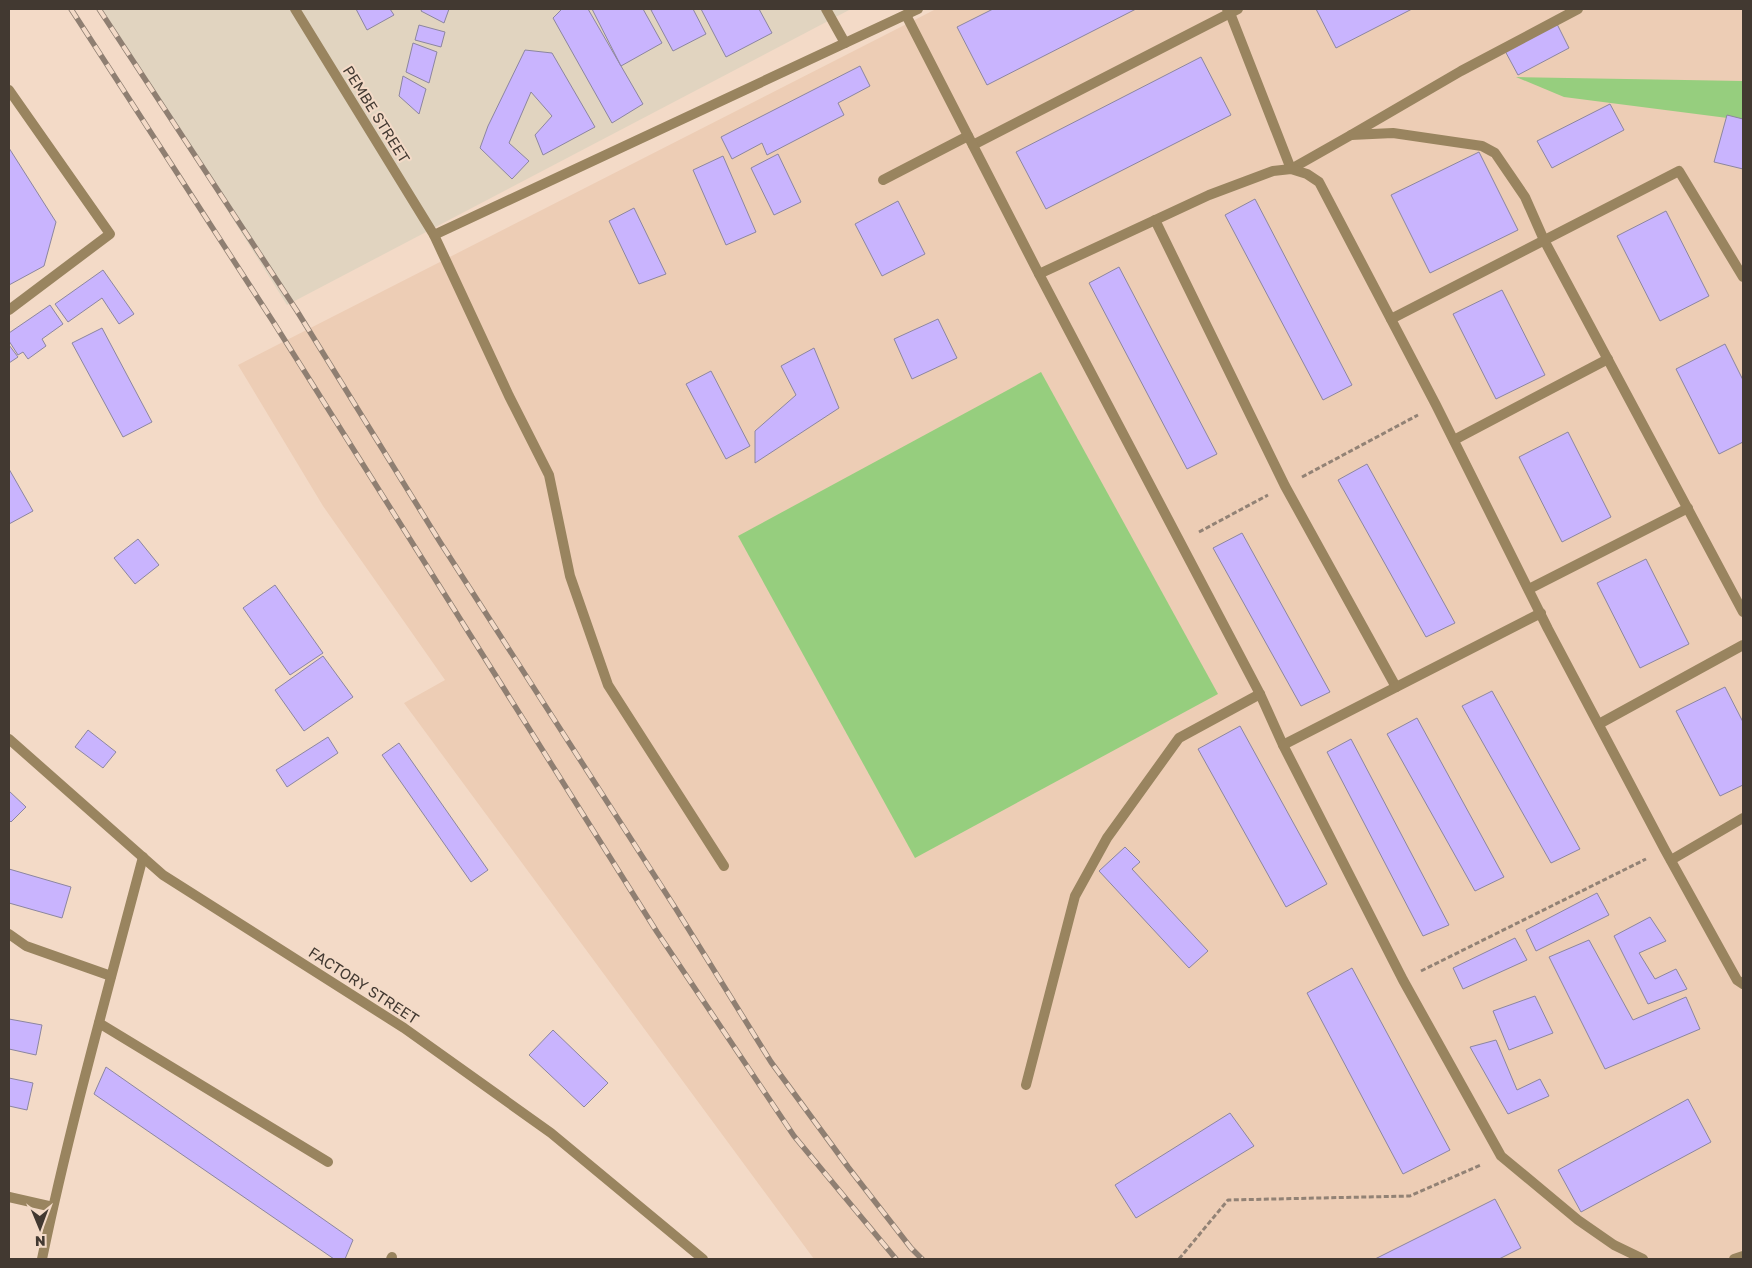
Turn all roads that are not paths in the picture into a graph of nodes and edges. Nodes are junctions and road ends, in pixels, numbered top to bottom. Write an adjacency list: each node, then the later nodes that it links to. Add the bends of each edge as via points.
1 (294, 9): 14 (street, PEMBE STREET)
2 (826, 9): 7 (street)
3 (918, 9): 6 (street)
4 (1578, 9): 9 (street, via 1461,71)
5 (1232, 10): 10 (street); 11 (street)
6 (906, 15): 7 (street); 10 (street)
7 (845, 43): 14 (street)
8 (9, 90): 18 (street, via 110,234)
9 (1351, 135): 11 (street); 15 (street, via 1393,133 1482,146 1495,153 1524,197)
10 (970, 141): 12 (street); 16 (street)
11 (1291, 169): 13 (street, via 1252,178); 19 (street, via 1319,182)
12 (883, 180)
13 (1155, 220): 16 (street); 27 (street, via 1285,486)
14 (434, 236): 35 (street, PEMBE STREET, via 549,475 570,576 608,684)
15 (1544, 240): 17 (street, via 1679,171); 19 (street); 20 (street)
16 (1039, 274): 28 (street)
17 (1743, 276)
18 (9, 310)
19 (1391, 319): 21 (street)
20 (1608, 359): 21 (street); 22 (street)
21 (1454, 440): 23 (street)
22 (1688, 508): 23 (street); 24 (street)
23 (1529, 589): 25 (street)
24 (1743, 612)
25 (1540, 613): 27 (street); 29 (street)
26 (1743, 645): 29 (street)
27 (1396, 687): 31 (street)
28 (1260, 694): 31 (street); 40 (street, via 1179,738 1107,838 1075,896)
29 (1599, 724): 34 (street)
30 (9, 739): 33 (street, FACTORY STREET)
31 (1283, 745): 47 (street, via 1403,980 1501,1156 1578,1220 1614,1245)
32 (1743, 818): 34 (street)
33 (143, 857): 37 (street); 46 (street, FACTORY STREET, via 163,875 404,1028 543,1127)
34 (1671, 860): 38 (street, via 1737,980)
35 (724, 866)
36 (9, 934): 37 (street, via 26,946)
37 (111, 976): 39 (street)
38 (1743, 984)
39 (99, 1024): 41 (street); 43 (street)
40 (1026, 1085)
41 (328, 1162)
42 (9, 1197): 43 (street)
43 (53, 1207): 45 (street)
44 (1743, 1256): 48 (street)
45 (42, 1259)
46 (703, 1259)
47 (1643, 1259)
48 (1734, 1259)

